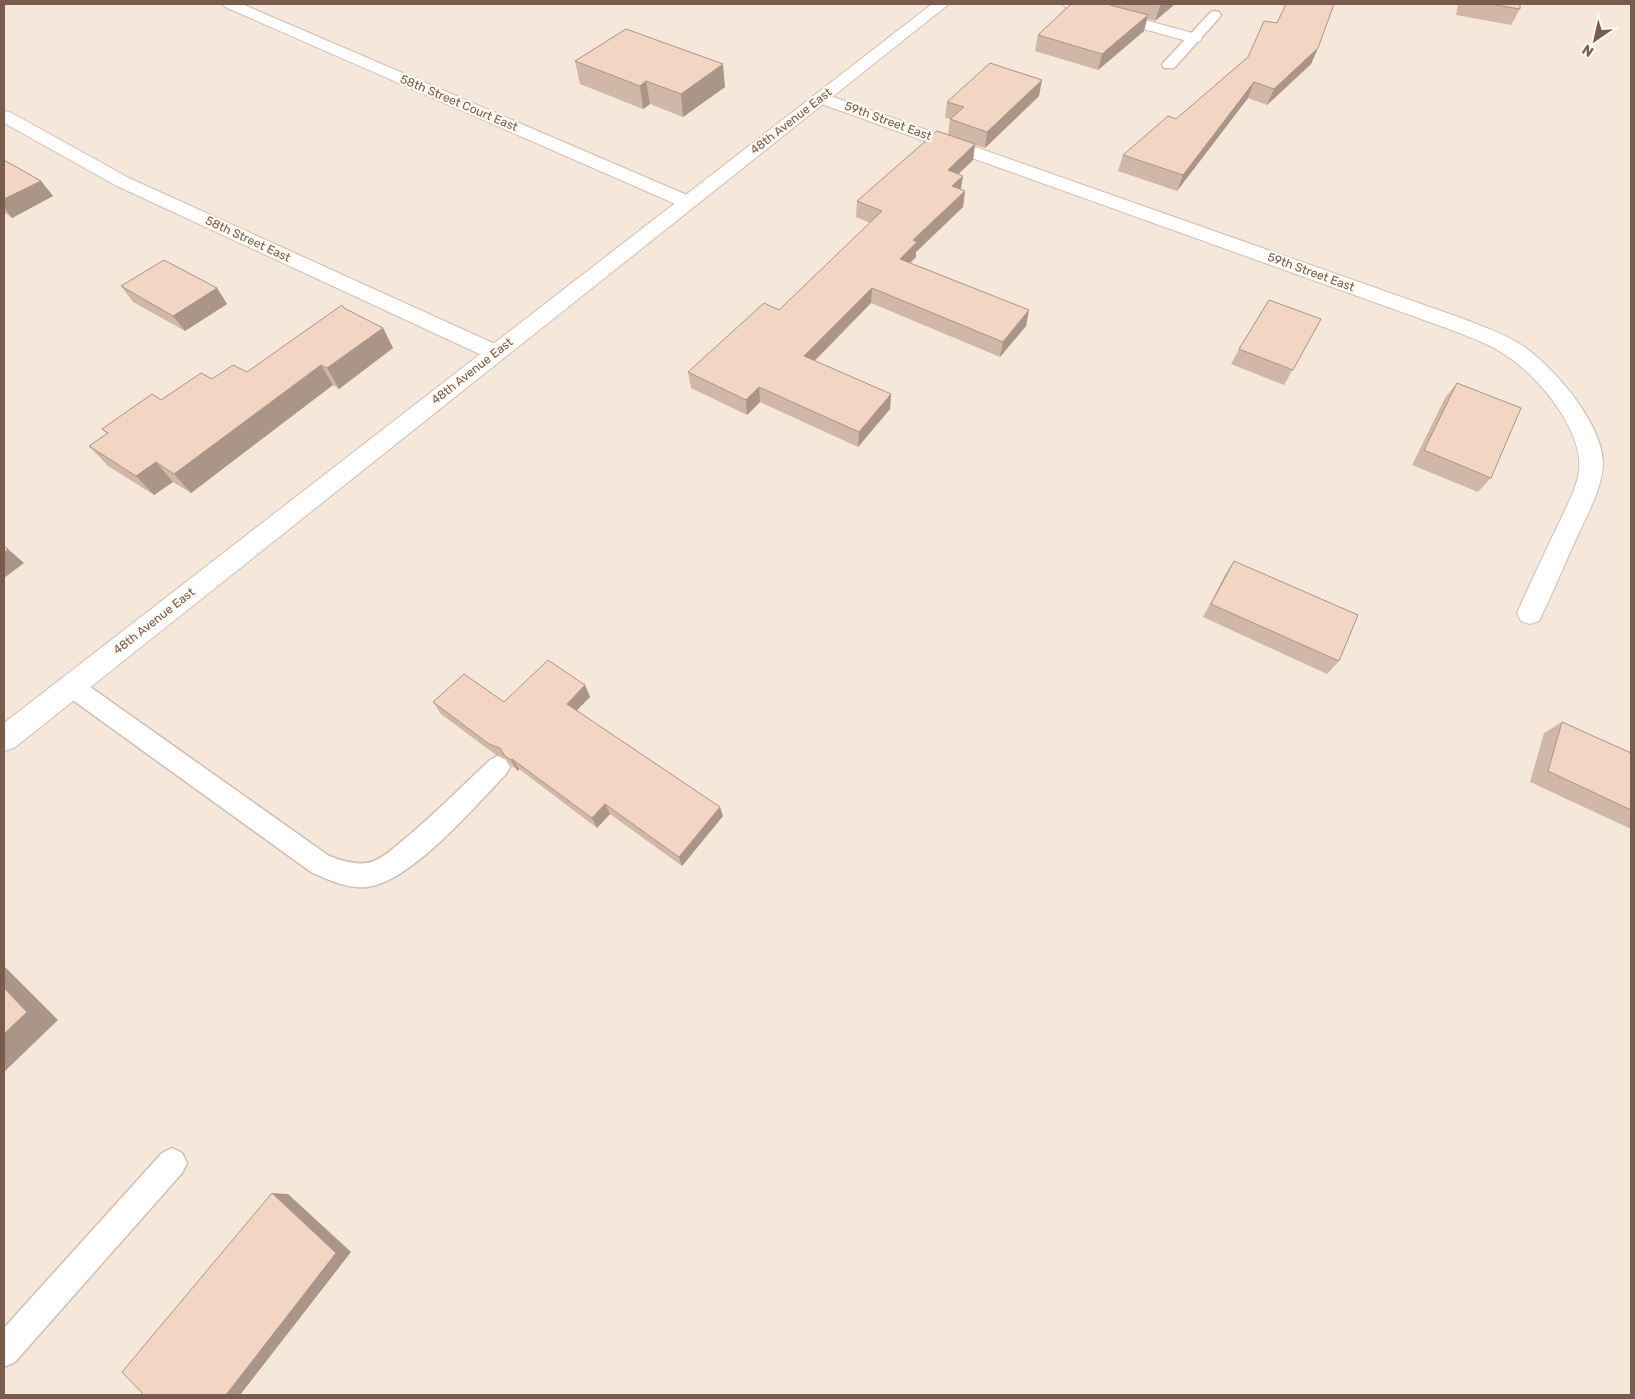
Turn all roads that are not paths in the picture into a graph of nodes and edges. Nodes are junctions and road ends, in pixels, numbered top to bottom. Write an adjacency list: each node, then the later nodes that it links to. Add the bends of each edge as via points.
1 (230, 4): 9 (street, 58th Street Court East)
2 (941, 4): 7 (street, 48th Avenue East)
3 (1070, 4): 5 (street)
4 (1215, 15): 5 (lane)
5 (1194, 38): 6 (lane)
6 (1169, 65)
7 (822, 98): 9 (street, 48th Avenue East); 11 (street, 59th Street East, via 1429,314 1502,344 1530,361 1574,417 1589,446 1592,467 1587,487)
8 (4, 116): 10 (street, 58th Street East, via 123,182)
9 (687, 202): 10 (street, 48th Avenue East)
10 (496, 353): 12 (street, 48th Avenue East)
11 (1530, 613)
12 (71, 686): 13 (street, 48th Avenue East); 14 (lane, via 320,864 347,875 373,874 402,859)
13 (4, 739)
14 (498, 766)
15 (172, 1163): 16 (lane)
16 (4, 1351)

